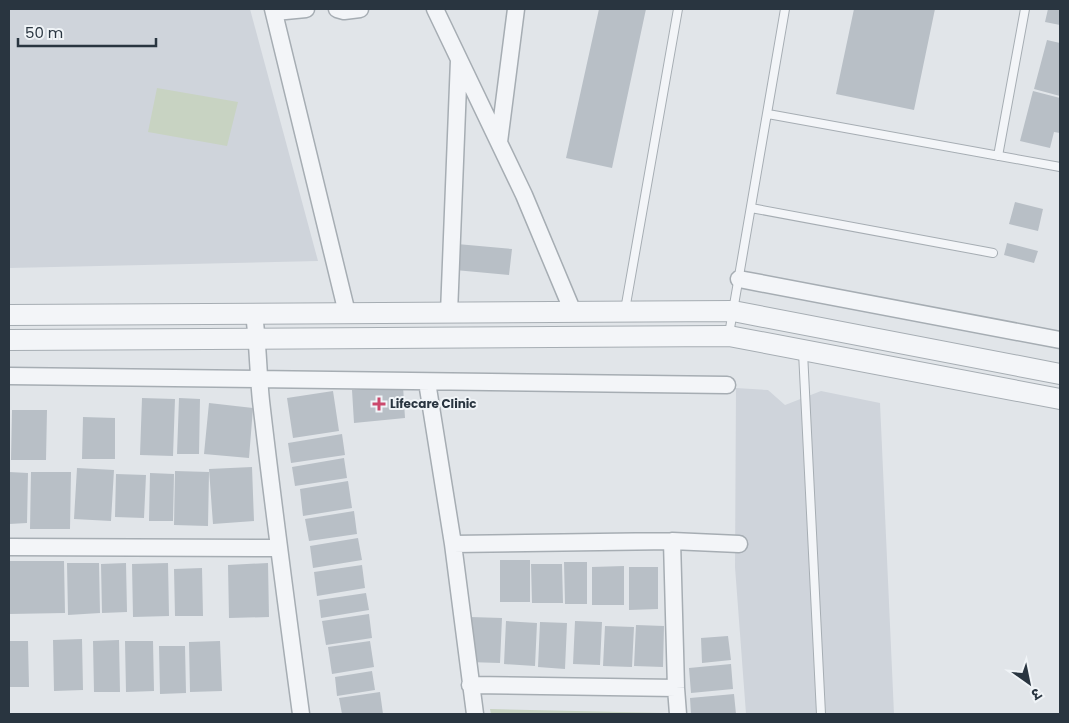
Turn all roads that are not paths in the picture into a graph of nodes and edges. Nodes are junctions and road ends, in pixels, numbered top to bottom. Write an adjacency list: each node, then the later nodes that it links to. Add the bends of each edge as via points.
1 (306, 9): 9 (street)
2 (338, 9): 3 (street)
3 (360, 9)
4 (435, 9): 10 (street)
5 (516, 9): 12 (street)
6 (678, 9): 20 (lane)
7 (785, 9): 11 (lane)
8 (1025, 9): 13 (lane)
9 (274, 10): 21 (street)
10 (459, 58): 12 (street); 22 (street)
11 (768, 114): 13 (lane); 15 (lane)
12 (499, 142): 19 (street)
13 (998, 156): 14 (lane)
14 (1060, 167)
15 (751, 208): 16 (lane); 17 (lane)
16 (993, 253)
17 (739, 278): 18 (lane); 28 (street)
18 (733, 311): 20 (street); 25 (lane); 30 (street)
19 (573, 312): 20 (street); 22 (street)
20 (624, 312)
21 (347, 313): 22 (street); 23 (street)
22 (449, 313)
23 (254, 314): 24 (street); 26 (street)
24 (9, 315)
25 (729, 336): 26 (street); 29 (street)
26 (258, 339): 27 (street); 32 (street)
27 (9, 340)
28 (1060, 340)
29 (802, 350): 35 (street); 46 (lane)
30 (1060, 374)
31 (9, 376): 32 (street)
32 (259, 380): 33 (street); 40 (street)
33 (427, 382): 34 (street); 37 (street)
34 (727, 385)
35 (1060, 399)
36 (672, 542): 37 (street); 38 (street); 42 (street)
37 (453, 544): 41 (street)
38 (739, 544)
39 (9, 547): 40 (street)
40 (278, 548): 43 (street)
41 (470, 685): 42 (street); 44 (street)
42 (676, 688): 45 (street)
43 (301, 714)
44 (475, 714)
45 (678, 714)
46 (821, 714)

